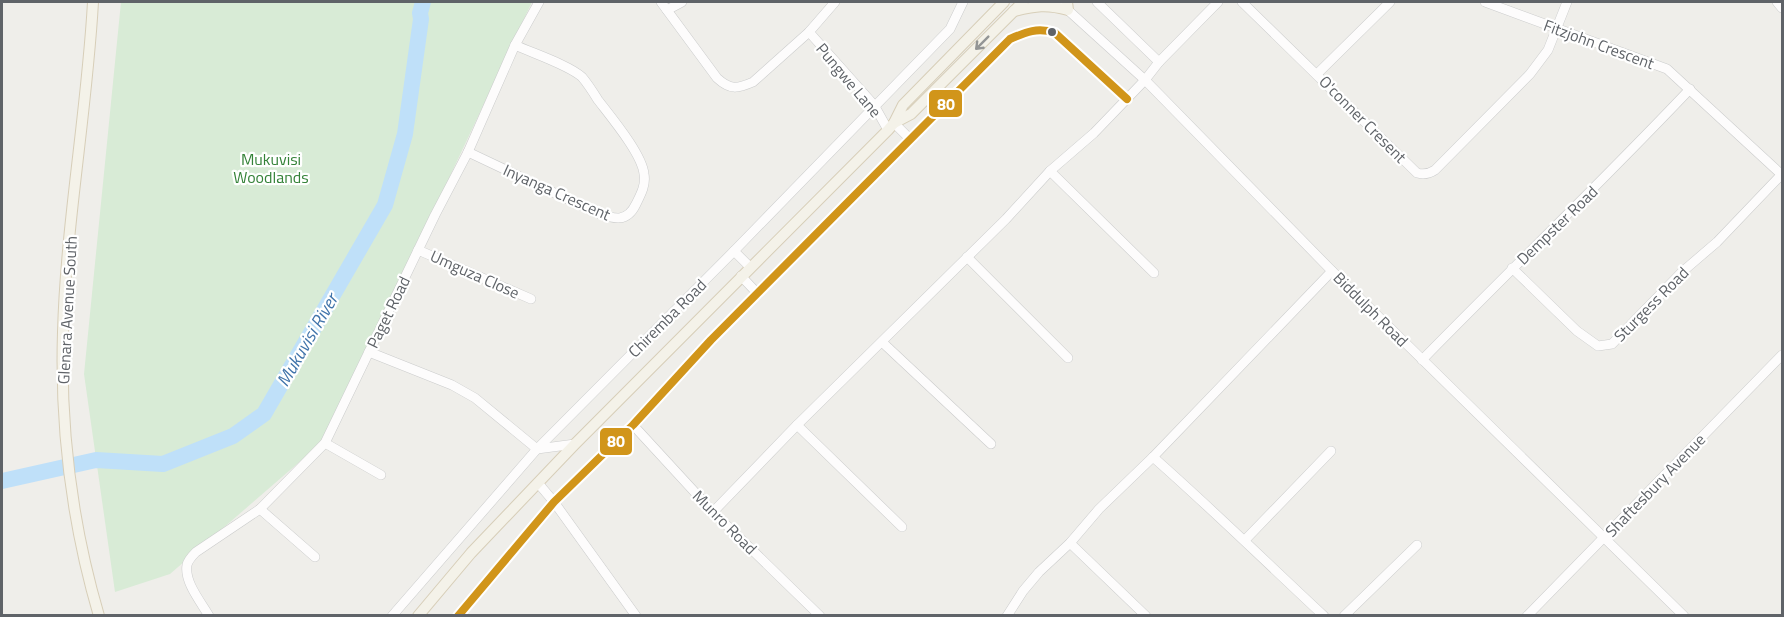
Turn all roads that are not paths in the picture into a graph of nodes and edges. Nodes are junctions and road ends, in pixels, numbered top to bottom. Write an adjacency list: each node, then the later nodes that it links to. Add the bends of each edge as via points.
1 (93, 2): 68 (main road, Glenara Avenue South, via 64,302 62,367 69,476)
2 (539, 2): 22 (street, Paget Road)
3 (682, 2): 16 (street)
4 (835, 2): 21 (street)
5 (963, 2): 28 (street, Chiremba Road, via 950,29)
6 (1004, 2): 29 (main road, Chiremba Road, via 903,105)
7 (1023, 2): 19 (main road, Chiremba Road)
8 (1059, 2): 17 (street, Biddulph Road)
9 (1097, 2): 23 (street)
10 (1218, 2): 23 (street)
11 (1242, 2): 24 (street, O'conner Cresent)
12 (1390, 2): 24 (street)
13 (1485, 2): 20 (street, Fitzjohn Crescent)
14 (1567, 2): 20 (street, O'conner Cresent)
15 (1777, 2): 18 (street)
16 (664, 6): 21 (street, via 717,78 734,88 753,82)
17 (1068, 6): 19 (main road, via 1038,5); 25 (street, Biddulph Road)
18 (1782, 8)
19 (1014, 11): 29 (main road, Chiremba Road, one-way to 29, via 911,114)
20 (1557, 29): 24 (street, O'conner Cresent, via 1548,50 1530,74 1429,174 1417,173); 26 (street, Fitzjohn Crescent, via 1667,69)
21 (809, 32): 28 (street, Pungwe Lane)
22 (515, 45): 31 (street, Paget Road); 31 (street, Inyanga Crescent, via 582,77 643,166 644,189 633,212 626,217 610,218)
23 (1159, 62): 25 (street)
24 (1317, 74)
25 (1144, 80): 27 (street); 39 (street, Biddulph Road)
26 (1690, 89): 33 (street, Fitzjohn Crescent); 38 (street, Dempster Road)
27 (1127, 99): 30 (street, via 1055,33 1037,29 1010,39); 32 (street)
28 (874, 105): 29 (street, Pungwe Lane); 35 (street, Chiremba Road)
29 (891, 126): 30 (street, Pungwe Lane); 37 (main road, Chiremba Road)
30 (911, 140): 42 (street)
31 (468, 152): 34 (street, Paget Road)
32 (1050, 171): 36 (street); 40 (street)
33 (1782, 174): 38 (street, Sturgess Road, via 1612,344 1598,346)
34 (418, 250): 43 (street, Umguza Close); 45 (street, Paget Road)
35 (734, 251): 37 (street); 54 (street, Chiremba Road)
36 (967, 257): 44 (street); 47 (street)
37 (750, 267): 41 (main road, Chiremba Road)
38 (1512, 268): 48 (street, Dempster Road)
39 (1332, 271): 48 (street, Biddulph Road); 56 (street)
40 (1154, 273)
41 (741, 276): 42 (street); 52 (main road, Chiremba Road)
42 (758, 294): 49 (street)
43 (531, 299)
44 (882, 342): 50 (street); 53 (street)
45 (369, 352): 51 (street, Paget Road); 54 (street, via 464,391)
46 (1782, 355): 63 (street, Shaftesbury Avenue)
47 (1068, 357)
48 (1422, 360): 63 (street, Biddulph Road)
49 (633, 425): 59 (street); 61 (street, Munro Road)
50 (797, 425): 61 (street); 62 (street)
51 (325, 443): 57 (street); 60 (street, Paget Road)
52 (574, 444): 54 (street); 58 (main road, Chiremba Road)
53 (991, 444)
54 (537, 449): 70 (street, Chiremba Road)
55 (1331, 451): 64 (street)
56 (1153, 457): 64 (street); 65 (street)
57 (381, 476)
58 (538, 483): 59 (street); 71 (main road, Chiremba Road)
59 (554, 502): 72 (street); 73 (street)
60 (260, 509): 67 (street); 69 (street, Paget Road, via 196,552 187,564 188,579)
61 (713, 512): 74 (street, Munro Road)
62 (902, 527)
63 (1605, 538): 79 (street, Shaftesbury Avenue); 80 (street, Biddulph Road)
64 (1245, 540): 77 (street)
65 (1070, 543): 75 (street, via 1030,582); 76 (street)
66 (1417, 545): 78 (street)
67 (315, 557)
68 (99, 615)
69 (209, 615)
70 (392, 615)
71 (418, 615)
72 (458, 615)
73 (636, 615)
74 (820, 615)
75 (1007, 615)
76 (1146, 615)
77 (1324, 615)
78 (1344, 615)
79 (1527, 615)
80 (1684, 615)

